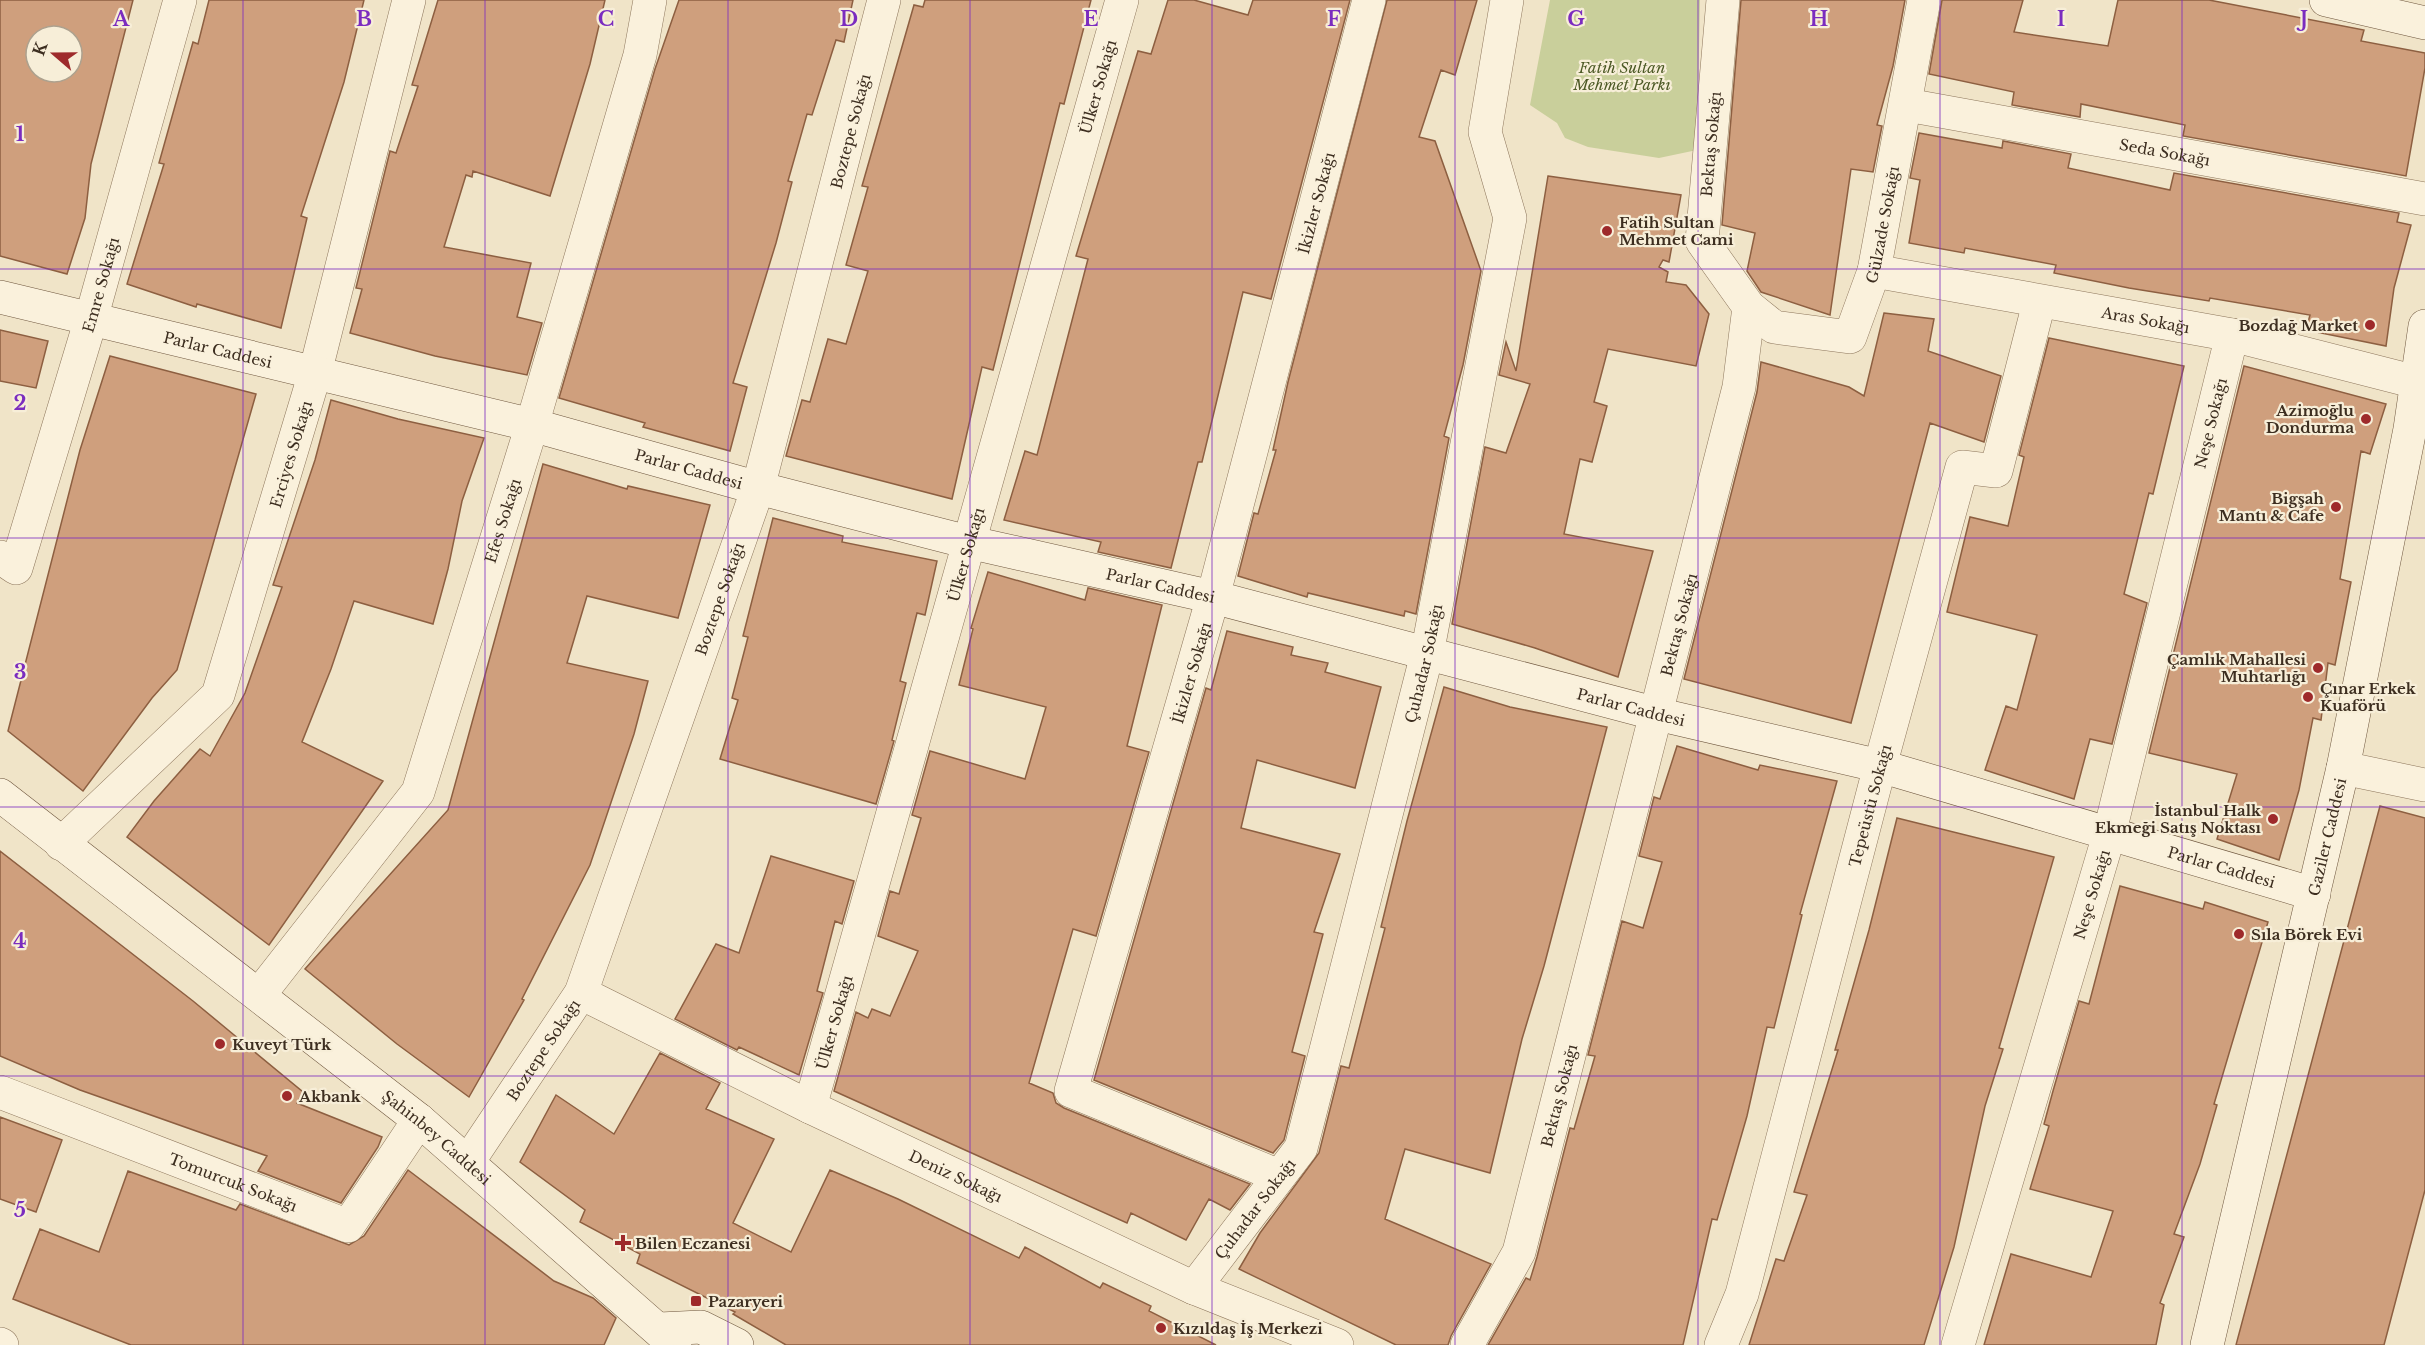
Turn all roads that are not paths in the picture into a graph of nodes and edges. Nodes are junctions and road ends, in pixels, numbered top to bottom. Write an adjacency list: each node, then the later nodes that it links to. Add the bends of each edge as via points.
1 (180, 0): 18 (street, Emre Sokağı)
2 (409, 0): 21 (street, Erciyes Sokağı)
3 (650, 0): 23 (street, Efes Sokağı, via 639,55)
4 (884, 0): 25 (street, Boztepe Sokağı)
5 (1122, 0): 26 (street, Ülker Sokağı)
6 (1369, 0): 28 (street, İkizler Sokağı)
7 (1507, 0): 29 (street, Çuhadar Sokağı, via 1485,132 1510,218)
8 (1723, 0): 17 (street, Bektaş Sokağı, via 1702,241)
9 (1924, 0): 12 (street, Gülzade Sokağı)
10 (2326, 0): 11 (street)
11 (2425, 23)
12 (1907, 105): 13 (street, Seda Sokağı); 14 (street, Gülzade Sokağı)
13 (2425, 199)
14 (1874, 271): 16 (street, Aras Sokağı); 17 (street, Gülzade Sokağı, via 1850,337 1774,327)
15 (0, 297): 18 (street, Parlar Caddesi)
16 (2039, 303): 20 (street, Aras Sokağı); 31 (street, Tepeüstü Sokağı, via 1996,471 1962,467)
17 (1749, 307): 30 (street, Bektaş Sokağı, via 1739,387)
18 (91, 319): 21 (street, Parlar Caddesi); 27 (street, Emre Sokağı)
19 (2425, 326): 22 (street, Gaziler Caddesi)
20 (2232, 335): 22 (street, Aras Sokağı); 35 (street, Neşe Sokağı)
21 (315, 373): 23 (street, Parlar Caddesi); 36 (street, Erciyes Sokağı, via 218,695)
22 (2416, 382): 24 (street, Gaziler Caddesi)
23 (532, 424): 25 (street, Parlar Caddesi); 39 (street, Efes Sokağı, via 418,792)
24 (2417, 430): 32 (street, Gaziler Caddesi)
25 (758, 488): 26 (street, Parlar Caddesi); 38 (street, Boztepe Sokağı)
26 (968, 542): 28 (street, Parlar Caddesi); 41 (street, Ülker Sokağı)
27 (8, 562)
28 (1213, 597): 29 (street, Parlar Caddesi); 44 (street, İkizler Sokağı, via 1071,1091)
29 (1427, 654): 30 (street, Parlar Caddesi); 44 (street, Çuhadar Sokağı, via 1301,1148)
30 (1657, 714): 31 (street, Parlar Caddesi); 49 (street, Bektaş Sokağı, via 1519,1252)
31 (1880, 766): 35 (street, Parlar Caddesi); 50 (street, Tepeüstü Sokağı, via 1742,1294)
32 (2343, 768): 33 (street); 37 (street, Gaziler Caddesi)
33 (2425, 785)
34 (0, 795): 36 (street, Şahinbey Caddesi)
35 (2109, 836): 37 (street, Parlar Caddesi); 51 (street, Neşe Sokağı)
36 (61, 844): 39 (street, Şahinbey Caddesi)
37 (2314, 894): 52 (street, Gaziler Caddesi)
38 (581, 993): 41 (street, Deniz Sokağı); 43 (street, Boztepe Sokağı)
39 (259, 995): 42 (street, Şahinbey Caddesi)
40 (0, 1092): 42 (street, Tomurcuk Sokağı, via 348,1226)
41 (810, 1107): 45 (street, Deniz Sokağı)
42 (419, 1120): 43 (street, Şahinbey Caddesi)
43 (468, 1162): 46 (street, Şahinbey Caddesi)
44 (1279, 1176): 45 (street, Çuhadar Sokağı)
45 (1194, 1288): 48 (street, Deniz Sokağı)
46 (663, 1340): 47 (street, Şahinbey Caddesi, via 701,1327)
47 (737, 1345)
48 (1337, 1345)
49 (1467, 1345)
50 (1721, 1345)
51 (1958, 1345)
52 (2207, 1345)

